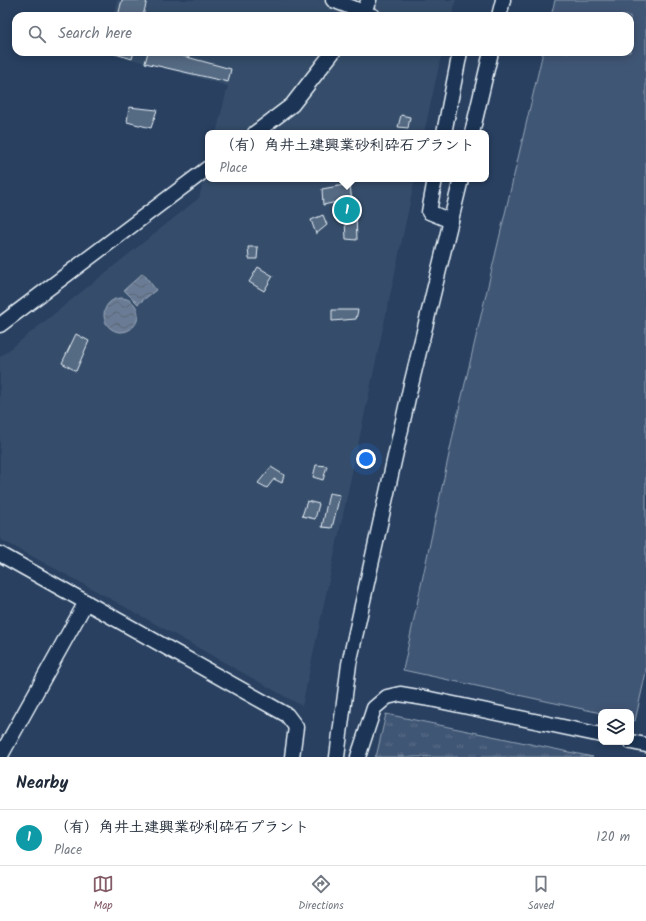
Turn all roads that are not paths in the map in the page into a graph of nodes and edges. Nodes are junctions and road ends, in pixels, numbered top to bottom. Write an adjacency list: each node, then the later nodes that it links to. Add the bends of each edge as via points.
1 (332, 0): 3 (street)
2 (503, 0): 4 (street)
3 (367, 11)
4 (500, 12)
5 (330, 56): 8 (street, via 292,105)
6 (459, 56): 9 (street)
7 (490, 56): 10 (street)
8 (259, 130)
9 (445, 130)
10 (473, 130)
11 (205, 170): 15 (street)
12 (434, 182): 14 (street, via 428,212)
13 (460, 182): 14 (street)
14 (451, 221): 23 (street, via 410,389 349,664)
15 (0, 325)
16 (0, 554): 17 (street)
17 (86, 602): 21 (street); 22 (street, via 287,715 296,728)
18 (598, 734): 24 (street, via 400,694 387,697 374,708)
19 (634, 743): 20 (street)
20 (646, 745)
21 (0, 757)
22 (292, 757)
23 (337, 757)
24 (358, 757)

